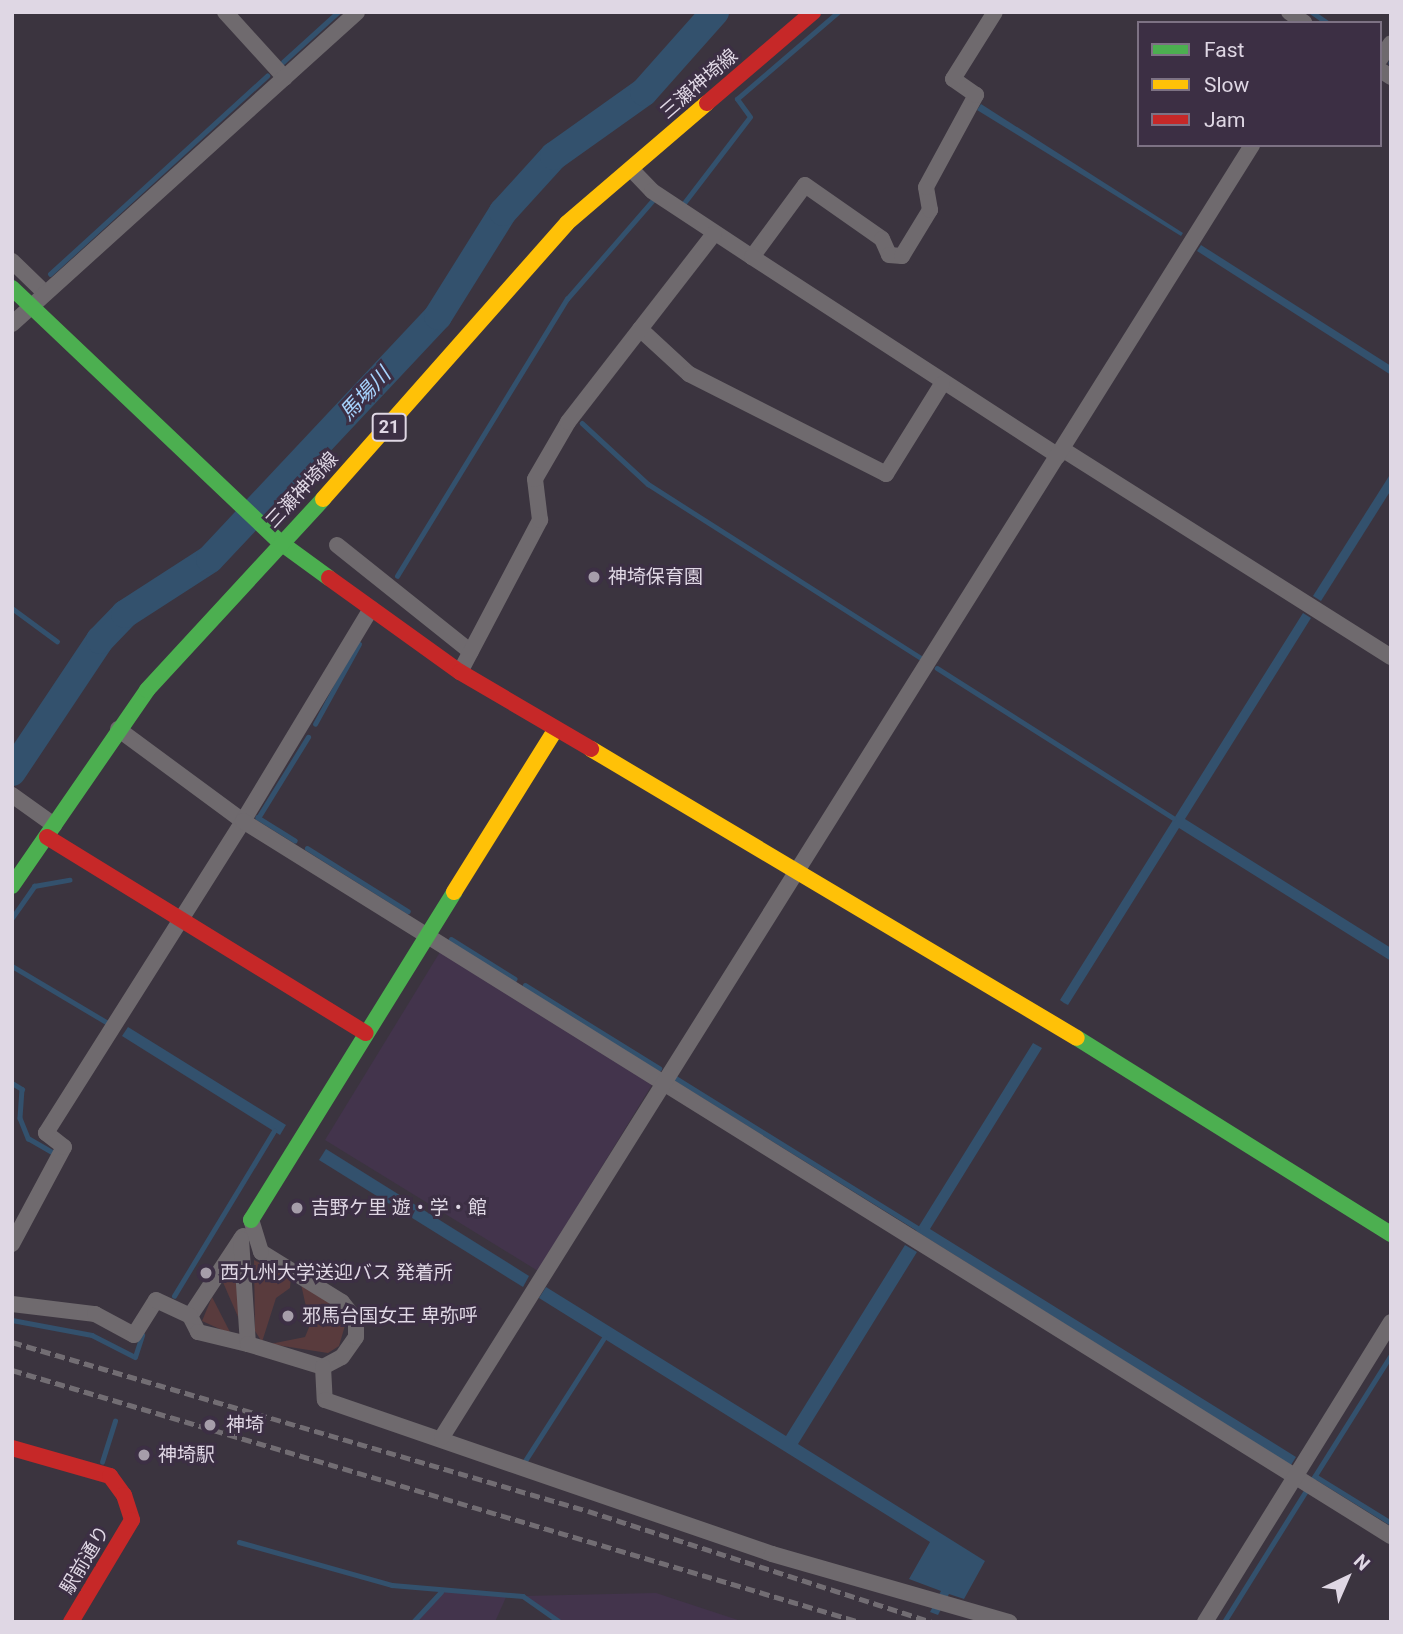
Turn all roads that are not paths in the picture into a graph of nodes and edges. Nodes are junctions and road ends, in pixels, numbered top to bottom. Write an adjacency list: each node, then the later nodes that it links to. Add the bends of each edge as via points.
1 (225, 12): 5 (street)
2 (357, 12): 5 (street)
3 (813, 12): 7 (street, 三瀬神埼線 / 21)
4 (995, 12): 9 (street, via 953,79 976,95 926,187 930,210 902,256 889,256 882,239 805,185)
5 (285, 78): 12 (street)
6 (1251, 147): 17 (street)
7 (631, 169): 8 (street); 18 (street, 三瀬神埼線 / 21, via 567,223)
8 (714, 234): 9 (street); 15 (street)
9 (752, 257): 16 (street)
10 (12, 261): 12 (street)
11 (12, 288): 13 (street)
12 (45, 293): 13 (street)
13 (31, 306): 14 (street); 18 (street)
14 (12, 324)
15 (640, 329): 16 (street, via 689,374 886,474); 21 (street, via 568,422 535,479 540,520)
16 (942, 384): 17 (street)
17 (1060, 453): 22 (street); 29 (street)
18 (281, 543): 20 (street); 24 (street, 三瀬神埼線 / 21, via 196,632)
19 (337, 545): 21 (street)
20 (371, 609): 23 (street); 27 (street)
21 (471, 652): 23 (street)
22 (1391, 657)
23 (460, 672): 25 (street)
24 (118, 729): 27 (street); 28 (street, 三瀬神埼線 / 21)
25 (554, 732): 29 (street); 32 (street)
26 (13, 796): 28 (street)
27 (243, 821): 31 (street); 32 (street)
28 (51, 831): 30 (street, 三瀬神埼線 / 21); 31 (street)
29 (795, 870): 34 (street); 36 (street)
30 (12, 886)
31 (181, 920): 33 (street); 38 (street, via 46,1133 64,1147)
32 (426, 935): 33 (street); 34 (street)
33 (365, 1033): 35 (street)
34 (661, 1081): 44 (street); 46 (street)
35 (251, 1220): 37 (street); 43 (street, via 261,1252 342,1302 356,1320 356,1337 342,1357)
36 (1391, 1234)
37 (241, 1238): 40 (street); 42 (street)
38 (12, 1244)
39 (12, 1304): 40 (street, via 95,1314 134,1335 156,1300)
40 (190, 1316): 42 (street, via 198,1332)
41 (1391, 1322): 46 (street)
42 (248, 1344): 43 (street)
43 (323, 1367): 44 (street, via 325,1400)
44 (442, 1437): 49 (street, via 902,1592)
45 (12, 1448): 48 (street, 駅前通り, via 110,1476 119,1482 132,1520)
46 (1305, 1482): 47 (street); 50 (street)
47 (1391, 1536)
48 (71, 1622)
49 (1009, 1622)
50 (1205, 1622)

